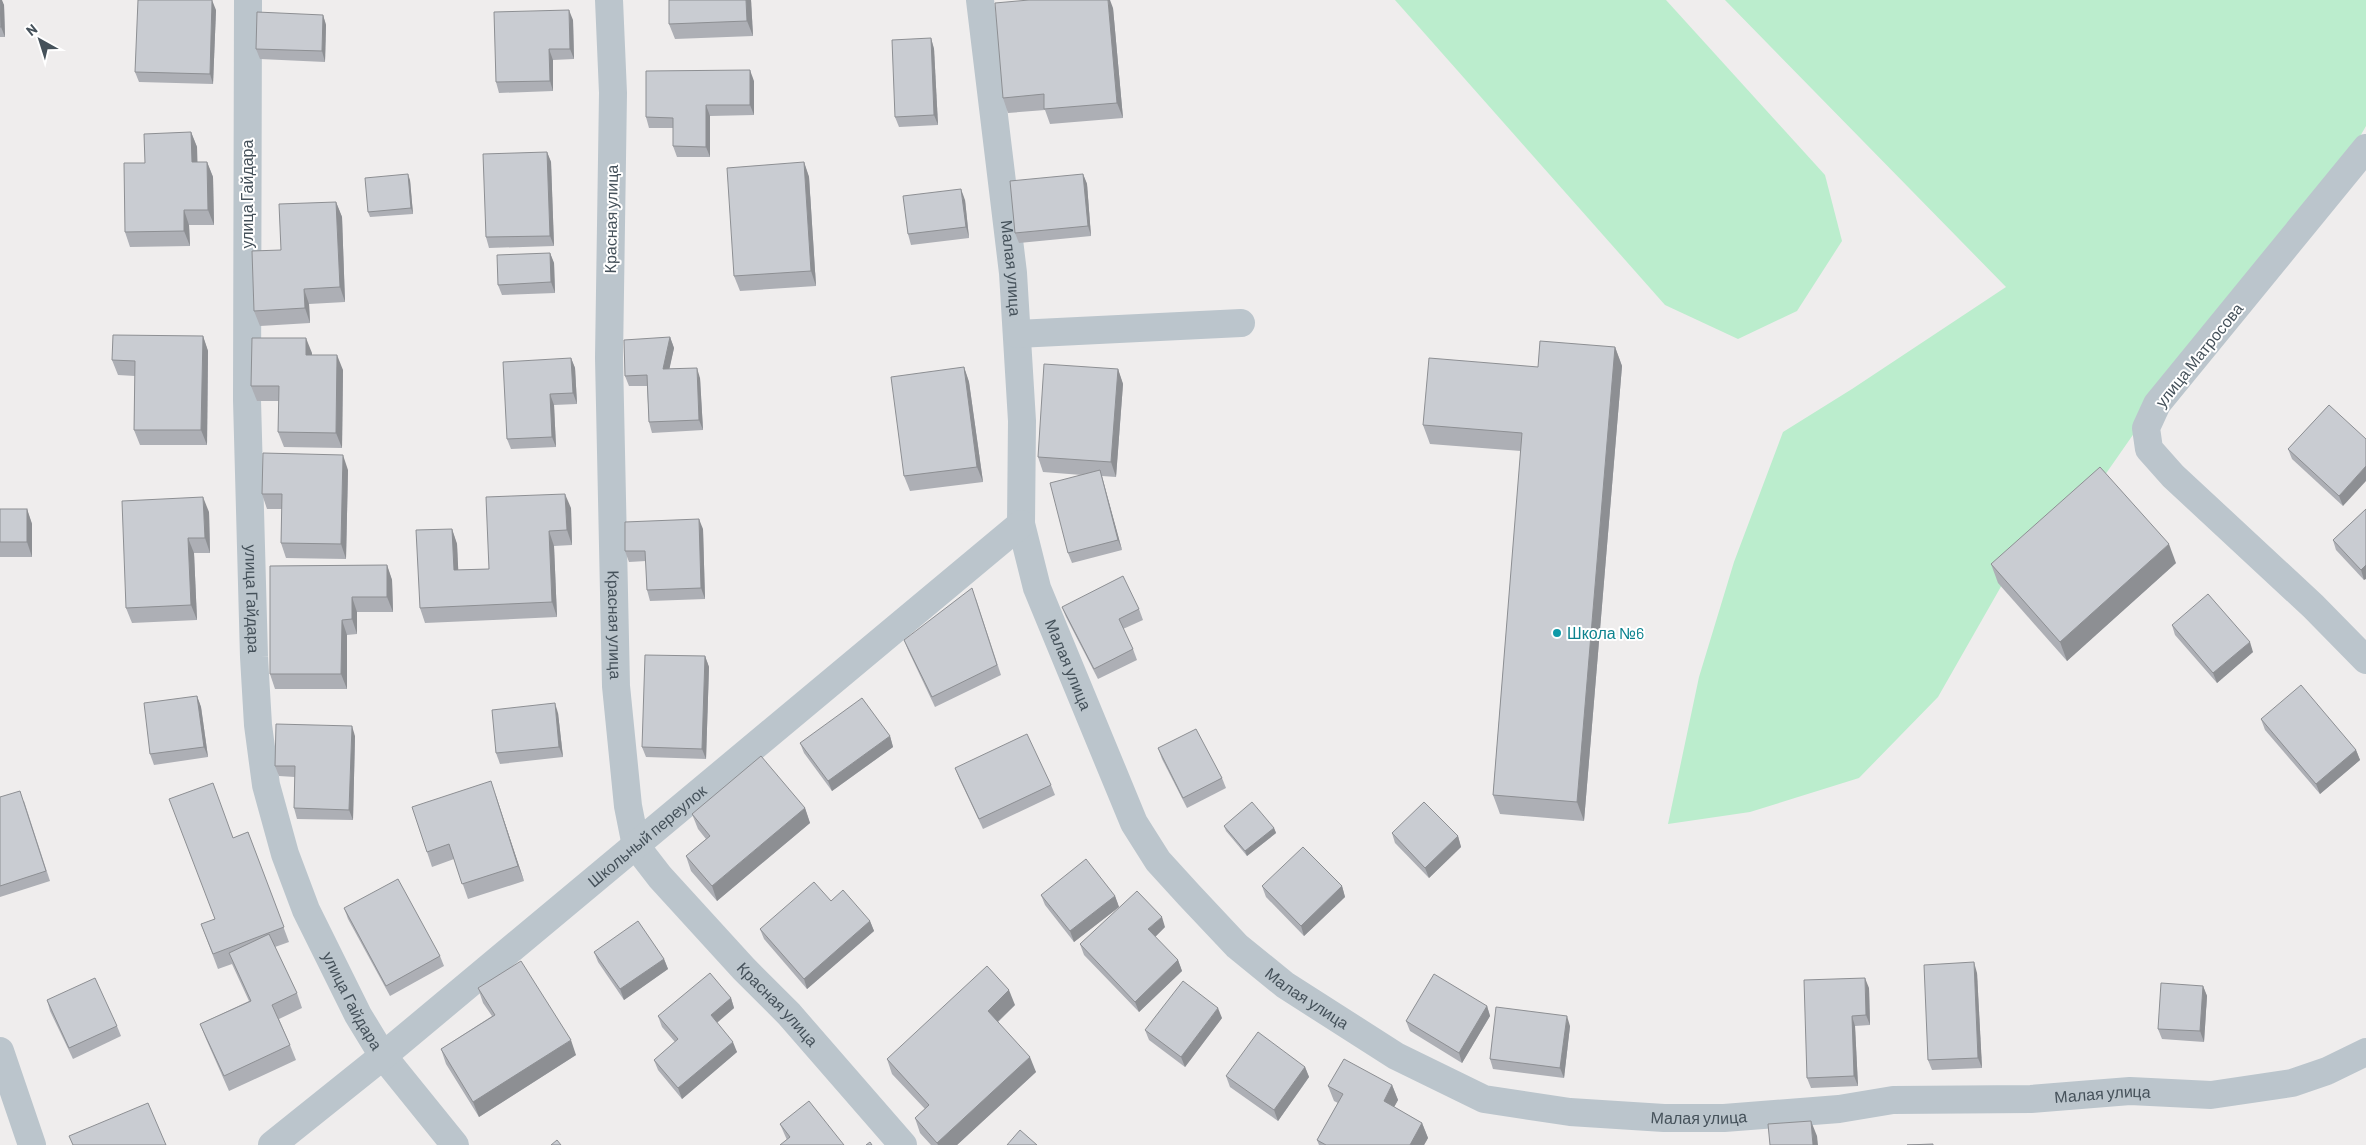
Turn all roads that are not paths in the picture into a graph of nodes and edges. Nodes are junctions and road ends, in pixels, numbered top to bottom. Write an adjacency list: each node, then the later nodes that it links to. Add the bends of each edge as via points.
1 (248, 0): 12 (street, улица Гайдара, via 247,400 258,725 266,785 285,854 306,910 358,1015)
2 (609, 0): 9 (street, Красная улица, via 613,93 609,358 616,686 628,806)
3 (980, 0): 6 (street, Малая улица, via 1013,273)
4 (2366, 148): 8 (street, улица Матросова, via 2157,404 2146,428 2149,449 2173,476 2313,606)
5 (1241, 323): 6 (street)
6 (1017, 334): 7 (street, Малая улица, via 1022,421)
7 (1021, 524): 9 (street, Школьный переулок); 11 (street, Малая улица, via 1037,588 1064,657 1134,823 1158,861 1237,946 1285,985 1396,1056 1484,1099 1570,1112 1724,1118 1839,1109 1893,1100 2031,1099 2130,1091 2211,1095 2292,1083)
8 (2366, 660)
9 (636, 846): 12 (street, Школьный переулок); 16 (street, Красная улица, via 660,877 789,1014)
10 (0, 1051): 13 (street)
11 (2366, 1052)
12 (383, 1056): 14 (street, Школьный переулок); 15 (street, улица Гайдара)
13 (32, 1145)
14 (272, 1145)
15 (455, 1145)
16 (903, 1145)

